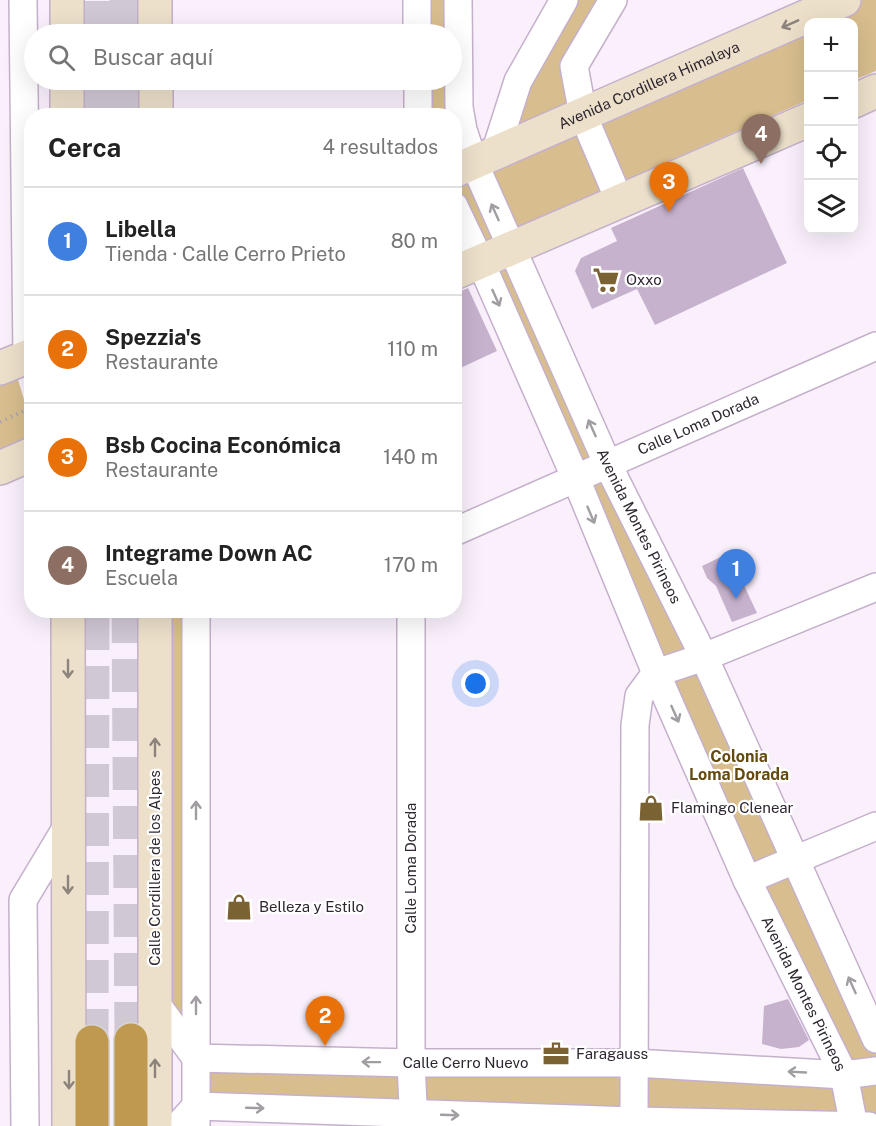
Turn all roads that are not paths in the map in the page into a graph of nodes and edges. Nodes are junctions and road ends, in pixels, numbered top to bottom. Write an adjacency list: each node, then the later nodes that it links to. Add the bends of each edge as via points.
1 (23, 0): 32 (street)
2 (67, 0): 9 (main road)
3 (155, 0): 10 (main road)
4 (417, 0): 11 (street)
5 (458, 0): 12 (street, Avenida Montes Pirineos)
6 (564, 0): 26 (street)
7 (613, 0): 23 (street, via 574,66)
8 (844, 0): 23 (main road, Avenida Cordillera Himalaya, one-way to 23)
9 (67, 24)
10 (155, 24)
11 (417, 24)
12 (458, 24)
13 (67, 90): 19 (main road)
14 (156, 90): 20 (main road)
15 (418, 90): 21 (street)
16 (459, 90): 22 (street, Avenida Montes Pirineos)
17 (876, 91): 18 (main road)
18 (858, 99)
19 (67, 108)
20 (156, 108)
21 (418, 108)
22 (459, 108)
23 (583, 115): 26 (main road, Avenida Cordillera Himalaya); 27 (street)
24 (804, 122): 27 (main road)
25 (462, 124): 26 (street, Avenida Montes Pirineos)
26 (474, 162): 29 (street, Avenida Montes Pirineos, one-way to 26)
27 (620, 202): 29 (main road)
28 (462, 241): 30 (street, Avenida Montes Pirineos)
29 (511, 248): 30 (main road); 34 (street, Avenida Montes Pirineos, one-way to 29)
30 (468, 268): 36 (street, Avenida Montes Pirineos, one-way to 36)
31 (876, 346): 34 (street, Calle Loma Dorada)
32 (23, 347)
33 (24, 458): 35 (main road)
34 (608, 465): 36 (street, Calle Loma Dorada); 43 (street, Avenida Montes Pirineos)
35 (0, 468)
36 (576, 479): 37 (street, Calle Loma Dorada); 44 (street, Avenida Montes Pirineos, one-way to 44)
37 (462, 529)
38 (876, 587): 43 (street)
39 (68, 618): 45 (main road, one-way to 45)
40 (155, 618): 50 (main road, Calle Cordillera de los Alpes, one-way to 40)
41 (196, 618): 54 (street, one-way to 41)
42 (411, 618): 55 (street, Calle Loma Dorada)
43 (704, 657): 44 (street); 47 (street, Avenida Montes Pirineos)
44 (656, 673): 48 (street, Avenida Montes Pirineos, one-way to 48); 56 (street, via 639,696 635,725)
45 (68, 825): 49 (street); 63 (main road, one-way to 63)
46 (876, 826): 47 (street)
47 (796, 860): 48 (street); 51 (street, Avenida Montes Pirineos, one-way to 47)
48 (747, 880): 58 (street, Avenida Montes Pirineos)
49 (12, 921): 62 (street)
50 (155, 1002): 54 (street); 66 (main road, Calle Cordillera de los Alpes, one-way to 50)
51 (876, 1039)
52 (130, 1040): 65 (highway)
53 (92, 1042): 64 (highway)
54 (196, 1058): 55 (street, Calle Cerro Nuevo, one-way to 54); 59 (street)
55 (411, 1063): 56 (street, Calle Cerro Nuevo); 60 (street, Calle Loma Dorada)
56 (635, 1063): 58 (street, Calle Cerro Nuevo, one-way to 56); 61 (street)
57 (876, 1071): 58 (street, Calle Cerro Nuevo)
58 (844, 1075): 68 (street, Avenida Montes Pirineos)
59 (196, 1116): 60 (street, one-way to 60); 67 (street)
60 (414, 1120): 61 (street, one-way to 61)
61 (634, 1124): 68 (street)
62 (25, 1126)
63 (69, 1126)
64 (92, 1126)
65 (131, 1126)
66 (155, 1126)
67 (178, 1126)
68 (854, 1126): 69 (street)
69 (870, 1126)

